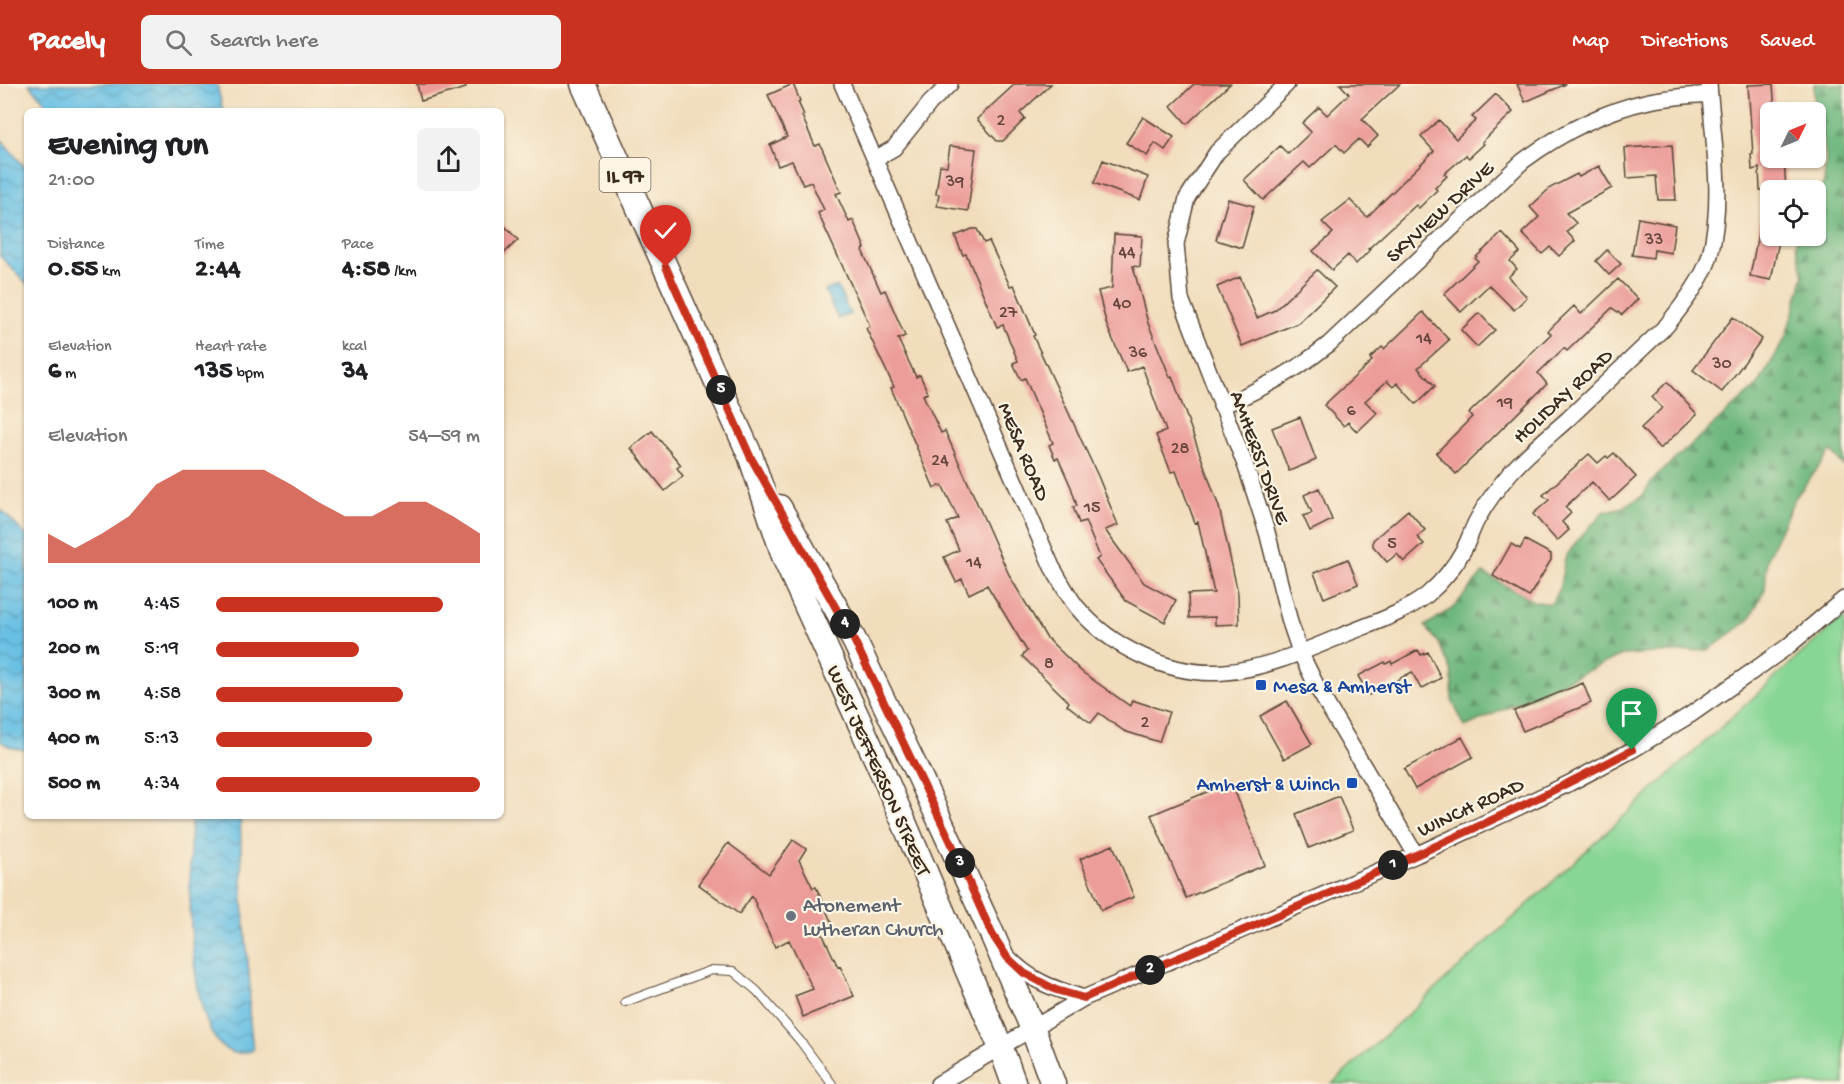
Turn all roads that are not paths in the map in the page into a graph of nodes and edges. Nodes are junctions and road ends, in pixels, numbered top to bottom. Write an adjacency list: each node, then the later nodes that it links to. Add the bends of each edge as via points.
1 (583, 84): 8 (main road, WEST JEFFERSON STREET / IL 97)
2 (842, 84): 6 (street, MESA ROAD)
3 (950, 84): 6 (street, via 894,148)
4 (1287, 84): 7 (street, AMHERST DRIVE, via 1217,152 1187,198 1176,244 1181,299)
5 (1709, 89): 7 (street, SKYVIEW DRIVE, via 1620,109 1545,145 1523,161 1309,361); 10 (street, HOLIDAY ROAD, via 1718,201 1710,256 1688,298 1667,325 1512,471 1440,583 1406,609)
6 (875, 159): 10 (street, MESA ROAD, via 1052,567 1075,605 1117,642 1177,668 1224,672)
7 (1221, 406): 10 (street, AMHERST DRIVE, via 1267,532)
8 (750, 456): 12 (main road, WEST JEFFERSON STREET / IL 97, via 854,640); 16 (main road, WEST JEFFERSON STREET / IL 97, via 786,559)
9 (1844, 599): 11 (street, WINCH ROAD, via 1752,672 1632,750)
10 (1300, 652): 11 (street, AMHERST DRIVE)
11 (1416, 855): 13 (street, WINCH ROAD)
12 (992, 934): 13 (street, via 1024,973 1056,990); 15 (main road, WEST JEFFERSON STREET / IL 97)
13 (1084, 998): 15 (street, WINCH ROAD)
14 (625, 1002): 17 (lane, via 712,970 733,971 764,999)
15 (1032, 1027): 16 (street, WINCH ROAD); 20 (main road, WEST JEFFERSON STREET / IL 97)
16 (1001, 1048): 18 (street, WINCH ROAD); 19 (main road, WEST JEFFERSON STREET / IL 97)
17 (832, 1084)
18 (938, 1084)
19 (1014, 1084)
20 (1053, 1084)

